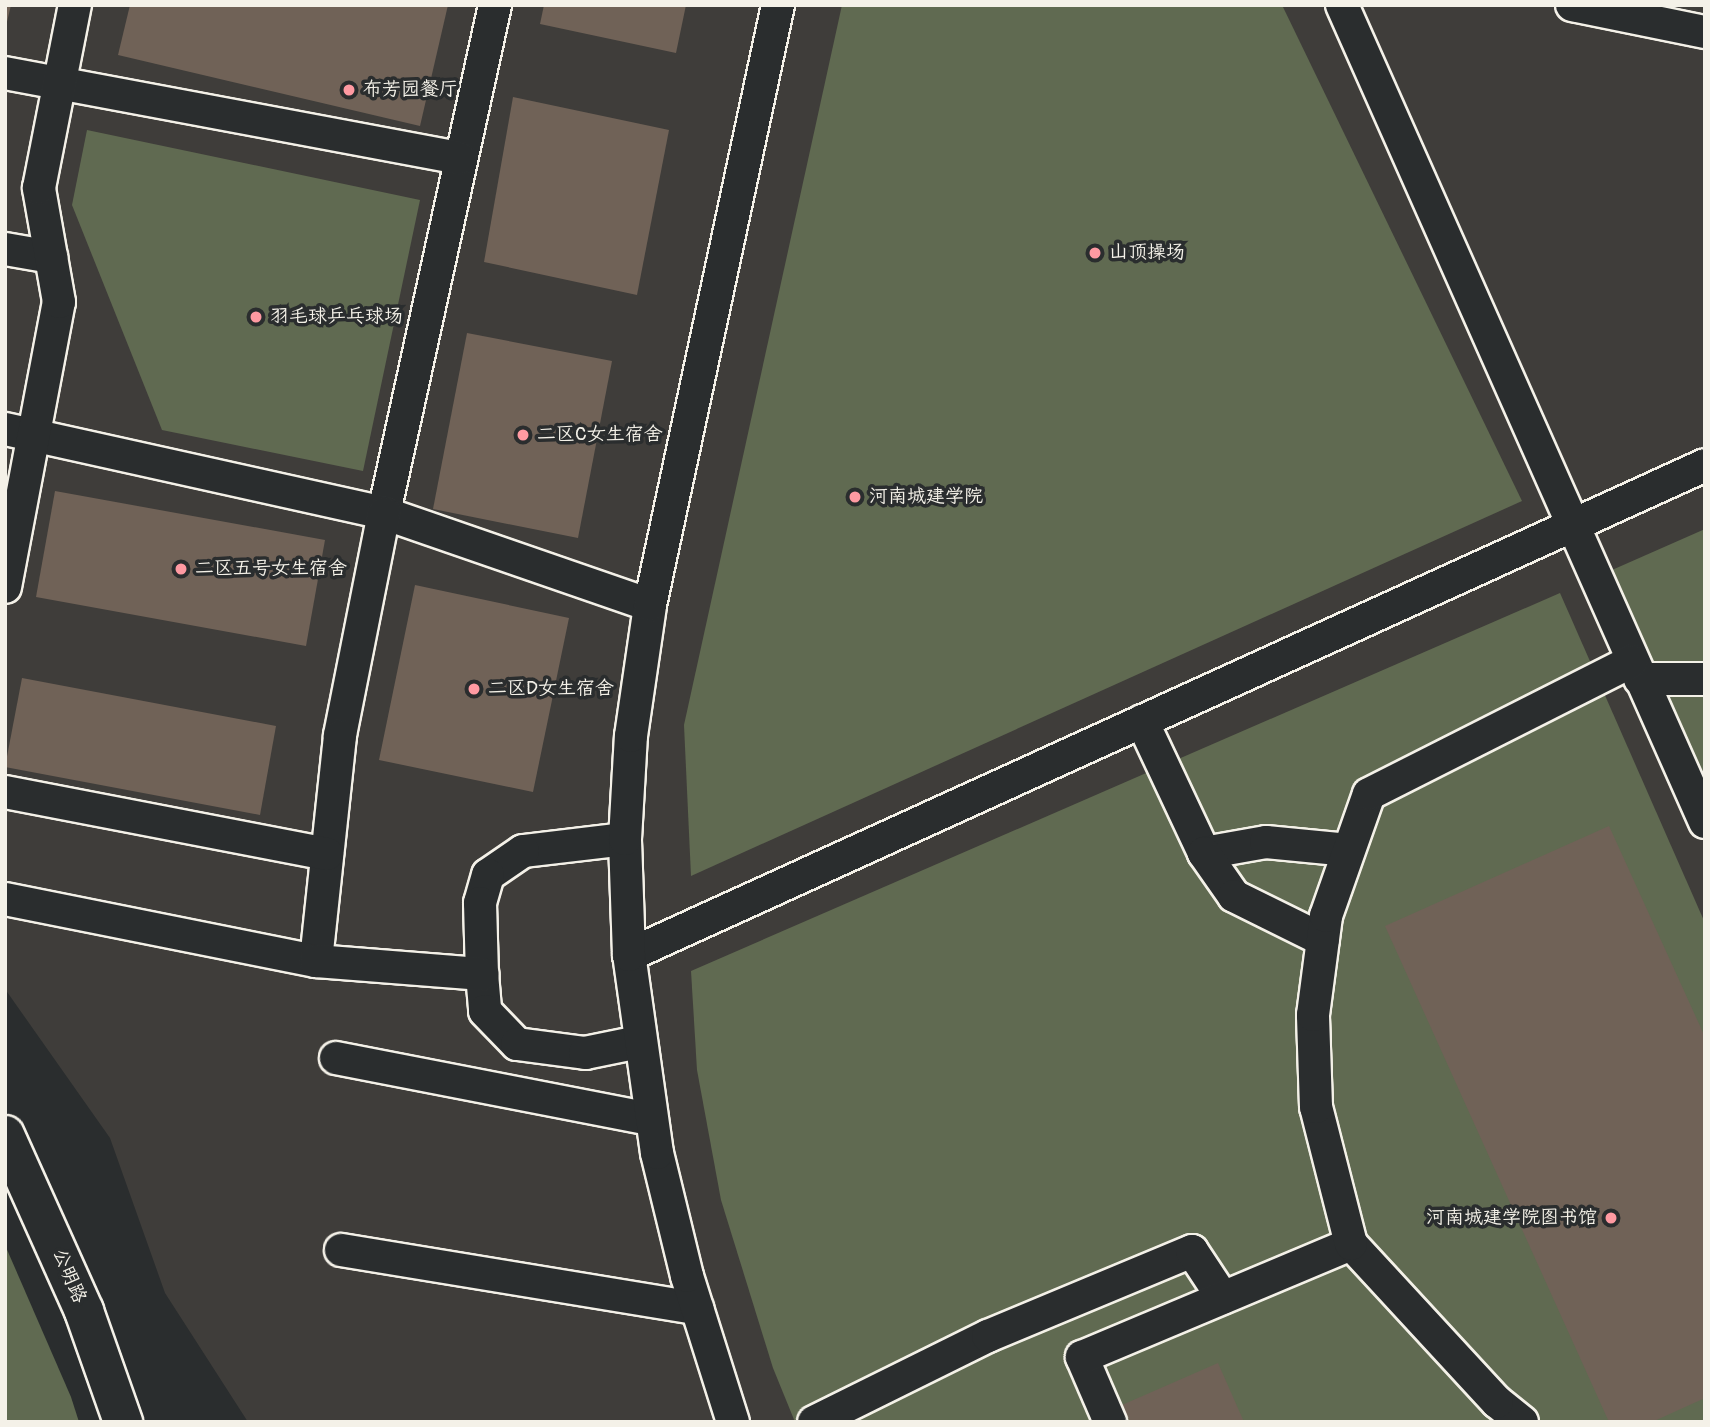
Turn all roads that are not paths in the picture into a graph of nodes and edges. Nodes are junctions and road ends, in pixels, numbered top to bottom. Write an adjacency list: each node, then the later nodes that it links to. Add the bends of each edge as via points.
1 (75, 5): 8 (street)
2 (495, 5): 9 (street)
3 (778, 5): 18 (street)
4 (1342, 5): 16 (street)
5 (1572, 5): 6 (street)
6 (1705, 32)
7 (5, 73): 8 (street)
8 (58, 83): 9 (street); 11 (street, via 39,188)
9 (460, 158): 15 (street)
10 (5, 248): 11 (street)
11 (51, 257): 13 (street, via 59,302)
12 (5, 429): 13 (street)
13 (36, 436): 15 (street); 17 (street)
14 (1705, 465): 16 (street)
15 (384, 513): 18 (street); 27 (street, via 340,736)
16 (1570, 526): 19 (street); 21 (street)
17 (5, 587)
18 (650, 605): 24 (street, via 631,736)
19 (1636, 670): 20 (street); 23 (street); 25 (street, via 1369,794)
20 (1702, 682)
21 (1142, 721): 26 (street); 30 (street)
22 (5, 792): 27 (street)
23 (1705, 822)
24 (625, 839): 30 (street); 32 (street, via 523,851 488,875 480,903)
25 (1349, 850): 26 (street, via 1266,842); 29 (street, via 1326,916)
26 (1204, 853): 29 (street, via 1234,896)
27 (327, 854): 31 (street)
28 (5, 899): 31 (street)
29 (1323, 940): 37 (street, via 1313,1015 1316,1107)
30 (629, 955): 33 (street)
31 (316, 961): 32 (street)
32 (482, 974): 33 (street, via 485,1011 517,1044 585,1053)
33 (639, 1042): 35 (street)
34 (336, 1058): 35 (street)
35 (651, 1119): 40 (street)
36 (5, 1135): 41 (street, 公明路, via 84,1311)
37 (1351, 1244): 39 (street); 45 (street, via 1497,1402)
38 (341, 1250): 40 (street)
39 (1223, 1298): 43 (street, via 1192,1251 988,1336); 44 (street, via 1082,1357)
40 (697, 1308): 42 (street)
41 (123, 1422)
42 (733, 1422)
43 (814, 1422)
44 (1110, 1422)
45 (1522, 1422)

